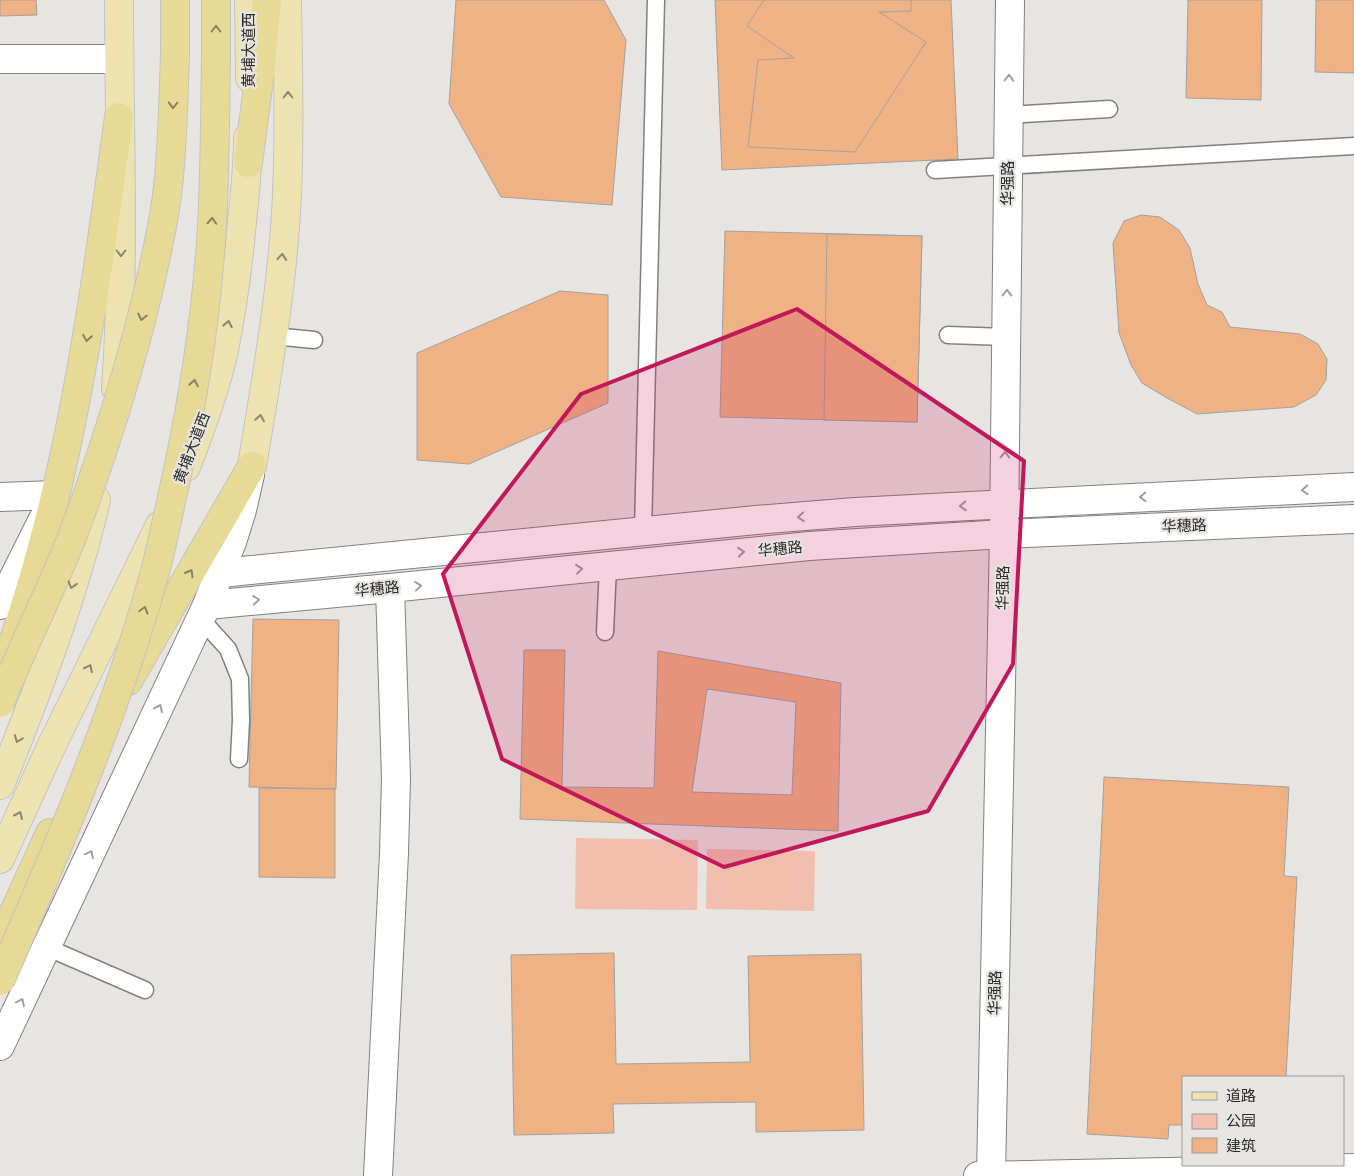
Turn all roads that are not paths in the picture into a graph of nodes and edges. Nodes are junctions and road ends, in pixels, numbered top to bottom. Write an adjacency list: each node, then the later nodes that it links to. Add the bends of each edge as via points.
1 (119, 0): 10 (main road)
2 (175, 0): 36 (highway, one-way to 36, bridge, via 167,196 137,336 71,539)
3 (216, 0): 42 (highway, one-way to 3, bridge, via 59,843 110,711 140,624 162,543 187,425 206,295 212,227)
4 (249, 0): 15 (main road, 黄埔大道西)
5 (267, 0): 15 (highway)
6 (287, 0): 19 (main road, one-way to 6, via 287,195)
7 (656, 0): 28 (lane)
8 (1010, 0): 12 (street, 华强路, one-way to 8)
9 (0, 59): 10 (street)
10 (119, 59): 13 (main road)
11 (1109, 109): 12 (lane)
12 (1009, 115): 16 (street, 华强路)
13 (120, 117): 24 (highway, one-way to 24, via 85,352); 38 (main road, one-way to 38, via 119,345 107,448 90,524 65,610)
14 (1354, 146): 16 (lane)
15 (248, 163): 39 (main road, 黄埔大道西, one-way to 15, via 50,749 163,519 201,430 214,390 233,303)
16 (1008, 166): 17 (lane); 20 (street, 华强路, one-way to 16)
17 (935, 170)
18 (948, 335): 20 (lane)
19 (273, 336): 21 (lane); 22 (main road, one-way to 19)
20 (1006, 337): 26 (street, 华强路, one-way to 20)
21 (314, 340)
22 (252, 466): 31 (street, via 242,510); 40 (highway, one-way to 22, via 68,795 133,672)
23 (1354, 487): 26 (street, 华穗路, one-way to 26)
24 (55, 495): 25 (street); 33 (street); 36 (highway)
25 (0, 497)
26 (1005, 504): 28 (street, 华穗路, one-way to 28, via 854,512); 29 (street, 华强路)
27 (1354, 519): 29 (street, 华穗路)
28 (643, 531): 31 (street, 华穗路)
29 (1004, 534): 30 (street, 华穗路, one-way to 29, via 808,546); 48 (street, 华强路)
30 (608, 566): 32 (street, 华穗路, one-way to 30); 35 (lane)
31 (221, 573): 34 (street)
32 (390, 588): 34 (street, 华穗路, one-way to 32); 46 (street, via 396,778)
33 (0, 605)
34 (204, 612): 37 (lane, via 228,649 240,679); 41 (street, one-way to 34)
35 (605, 632)
36 (2, 691)
37 (239, 759)
38 (0, 785)
39 (0, 860)
40 (0, 943)
41 (46, 947): 43 (lane); 44 (street, one-way to 41)
42 (0, 981)
43 (145, 990)
44 (0, 1046)
45 (1354, 1168): 48 (street)
46 (378, 1176)
47 (978, 1176): 48 (street)
48 (992, 1176)

